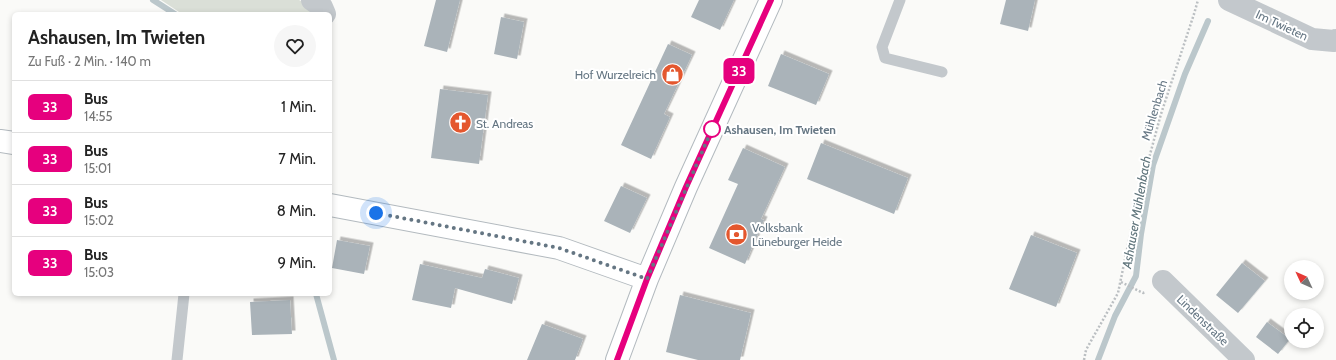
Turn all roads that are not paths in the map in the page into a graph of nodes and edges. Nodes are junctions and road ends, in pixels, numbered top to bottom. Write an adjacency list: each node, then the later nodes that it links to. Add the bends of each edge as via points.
1 (312, 0): 5 (street, via 322,7)
2 (771, 0): 11 (street)
3 (900, 0): 7 (lane, via 882,47 885,58)
4 (1229, 0): 6 (street, Im Twieten, via 1312,39)
5 (324, 12)
6 (1336, 40)
7 (942, 72)
8 (0, 141): 9 (street)
9 (12, 144)
10 (332, 204): 11 (street, via 559,248)
11 (647, 279): 15 (street)
12 (1163, 281): 16 (street, Lindenstraße)
13 (184, 296): 14 (lane)
14 (177, 360)
15 (617, 360)
16 (1244, 360)

